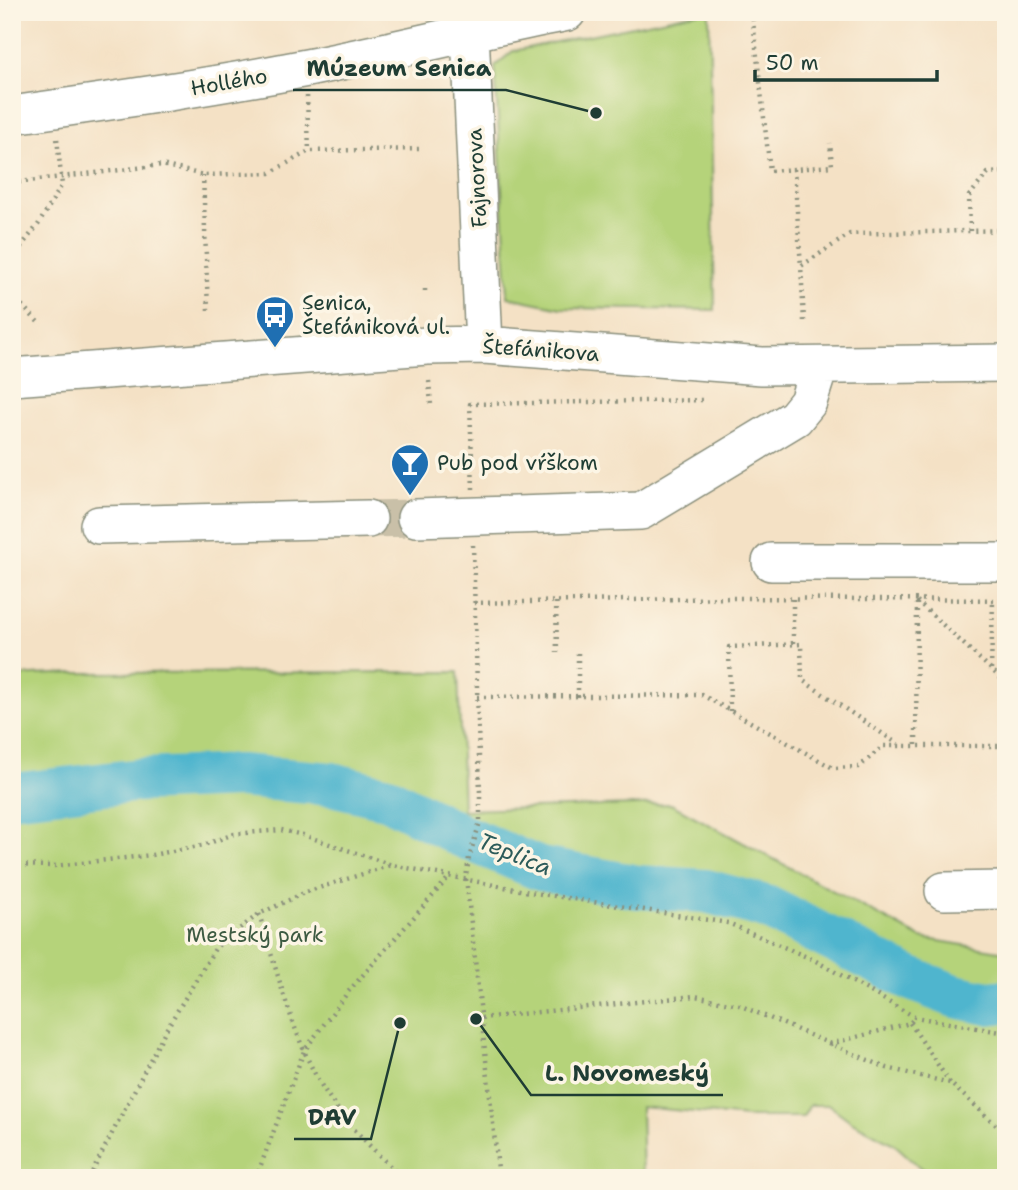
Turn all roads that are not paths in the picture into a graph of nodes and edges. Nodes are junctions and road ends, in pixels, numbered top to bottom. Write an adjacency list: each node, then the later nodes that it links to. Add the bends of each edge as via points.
1 (567, 12): 2 (street, Hollého)
2 (468, 22): 3 (street, Hollého, via 415,46 306,69); 4 (street, Fajnorova)
3 (12, 115)
4 (484, 345): 6 (street, Štefánikova); 7 (street, Štefánikova)
5 (1006, 363): 6 (street, Štefánikova)
6 (819, 367): 9 (street, via 808,402 795,418 640,511 473,505)
7 (12, 377)
8 (368, 519): 10 (street)
9 (416, 519)
10 (99, 525)
11 (771, 562): 12 (street)
12 (1006, 562)
13 (1006, 890): 14 (street)
14 (944, 891)

